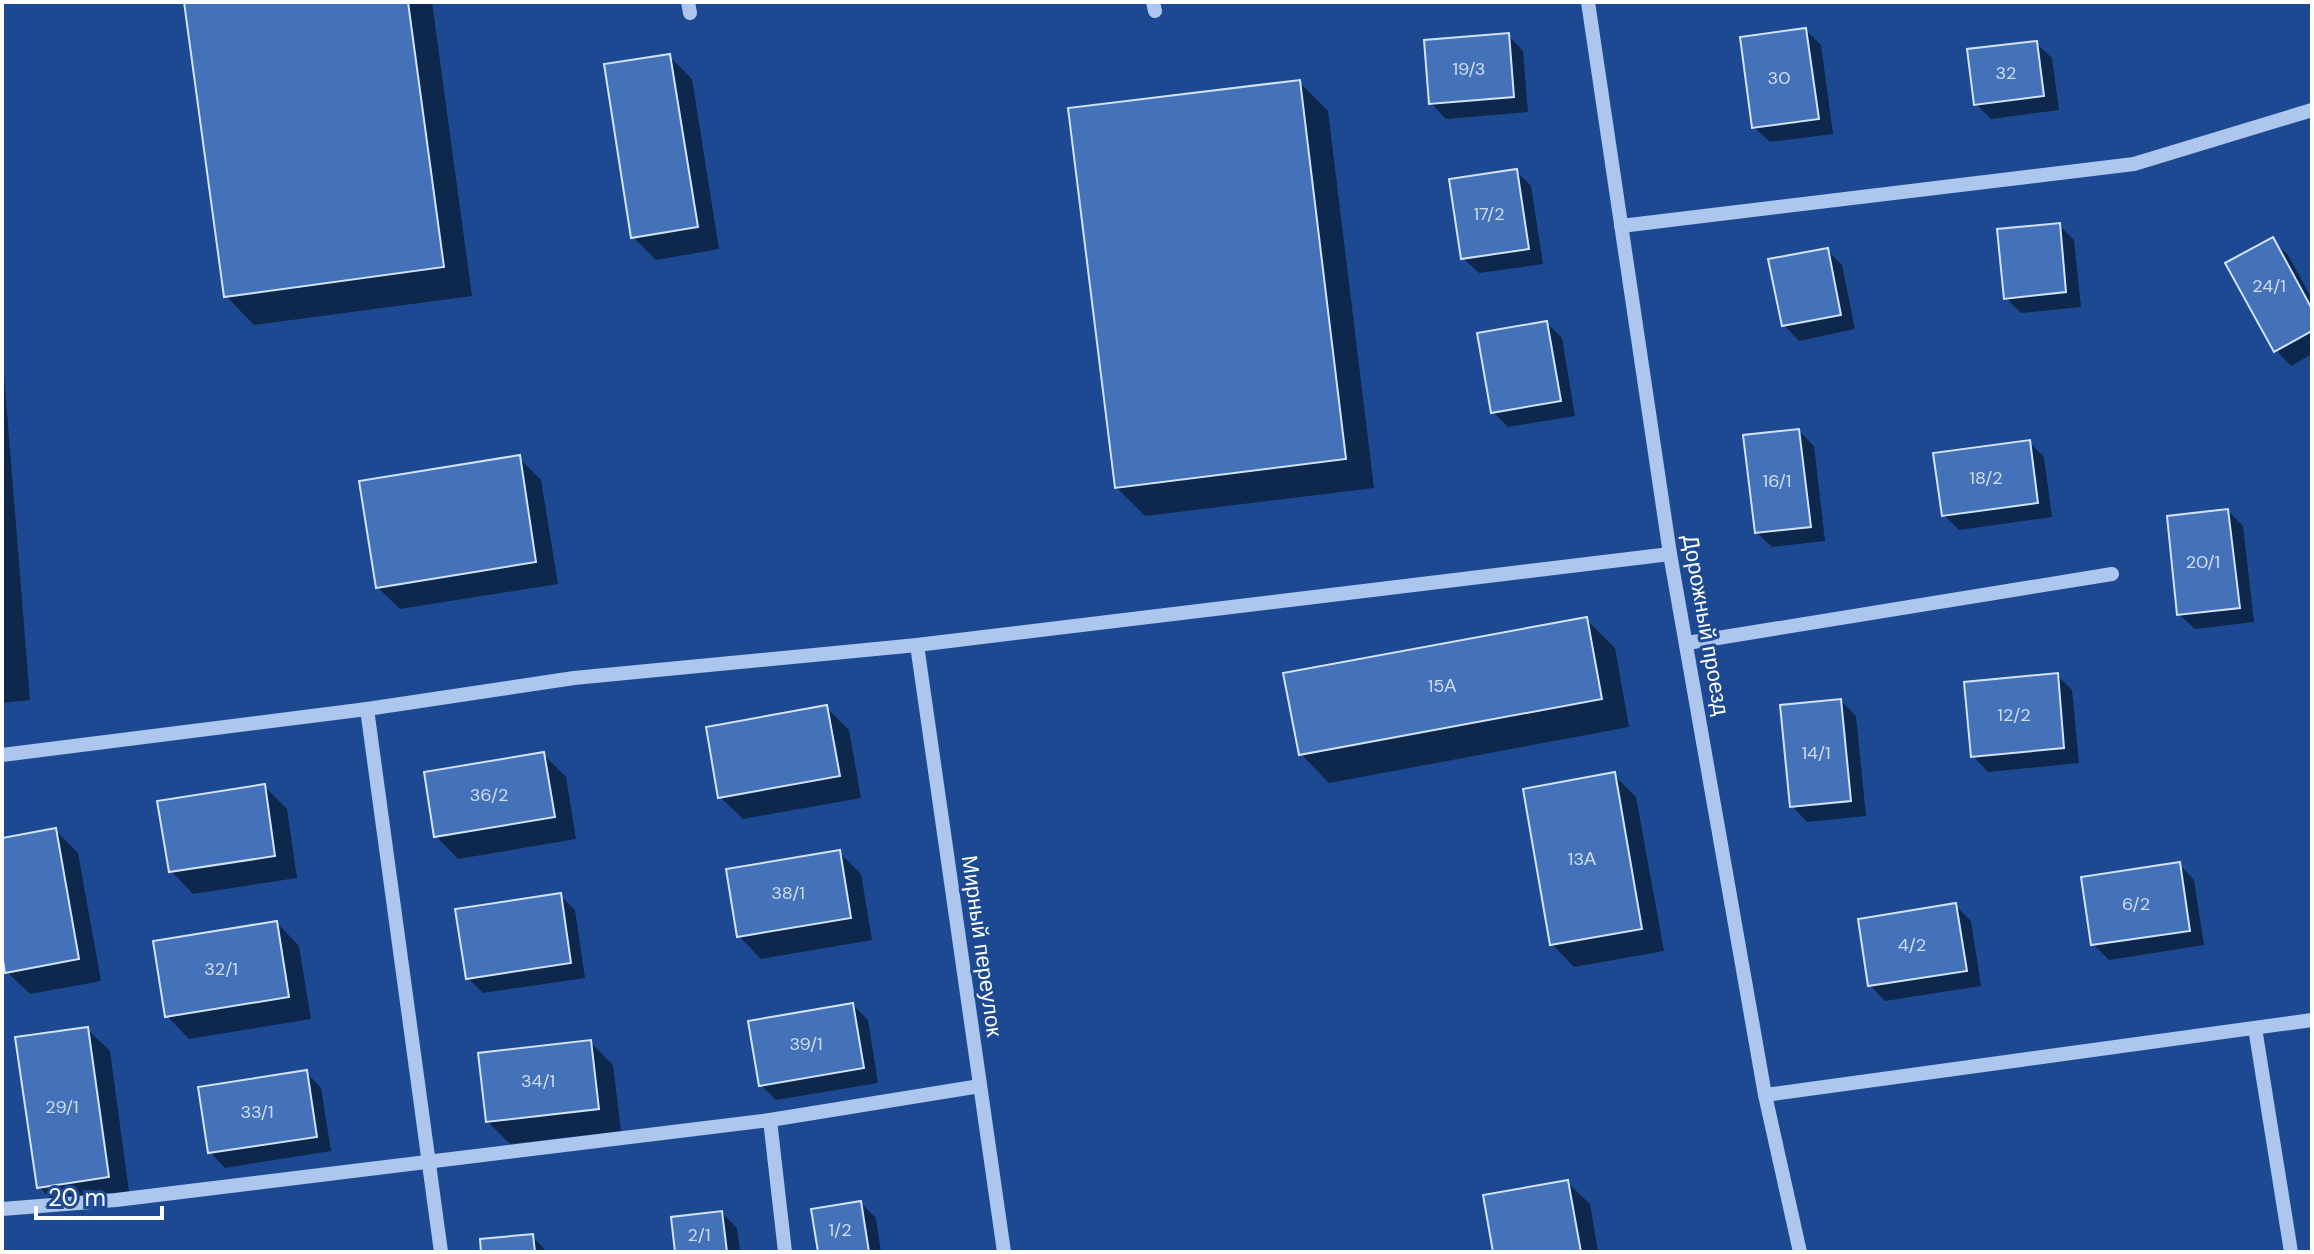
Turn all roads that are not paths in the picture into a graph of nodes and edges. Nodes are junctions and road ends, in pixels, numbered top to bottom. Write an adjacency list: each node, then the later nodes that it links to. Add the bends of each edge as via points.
1 (1588, 2): 3 (street, Дорожный проезд)
2 (2312, 110): 3 (street, via 2134,164)
3 (1621, 226): 4 (street, Дорожный проезд)
4 (1670, 554): 6 (street, Дорожный проезд); 7 (street)
5 (2112, 574): 6 (street)
6 (1687, 643): 13 (street, Дорожный проезд)
7 (917, 645): 8 (street, via 574,678); 12 (street, Мирный переулок)
8 (367, 709): 9 (street); 15 (street)
9 (2, 755)
10 (2312, 1020): 11 (street)
11 (2255, 1028): 13 (street); 21 (street)
12 (980, 1086): 14 (street); 19 (street, Мирный переулок)
13 (1765, 1095): 20 (street, Дорожный проезд)
14 (770, 1120): 15 (street); 18 (street)
15 (429, 1161): 16 (street); 17 (street)
16 (2, 1209)
17 (441, 1252)
18 (785, 1252)
19 (1004, 1252)
20 (1800, 1252)
21 (2291, 1252)

